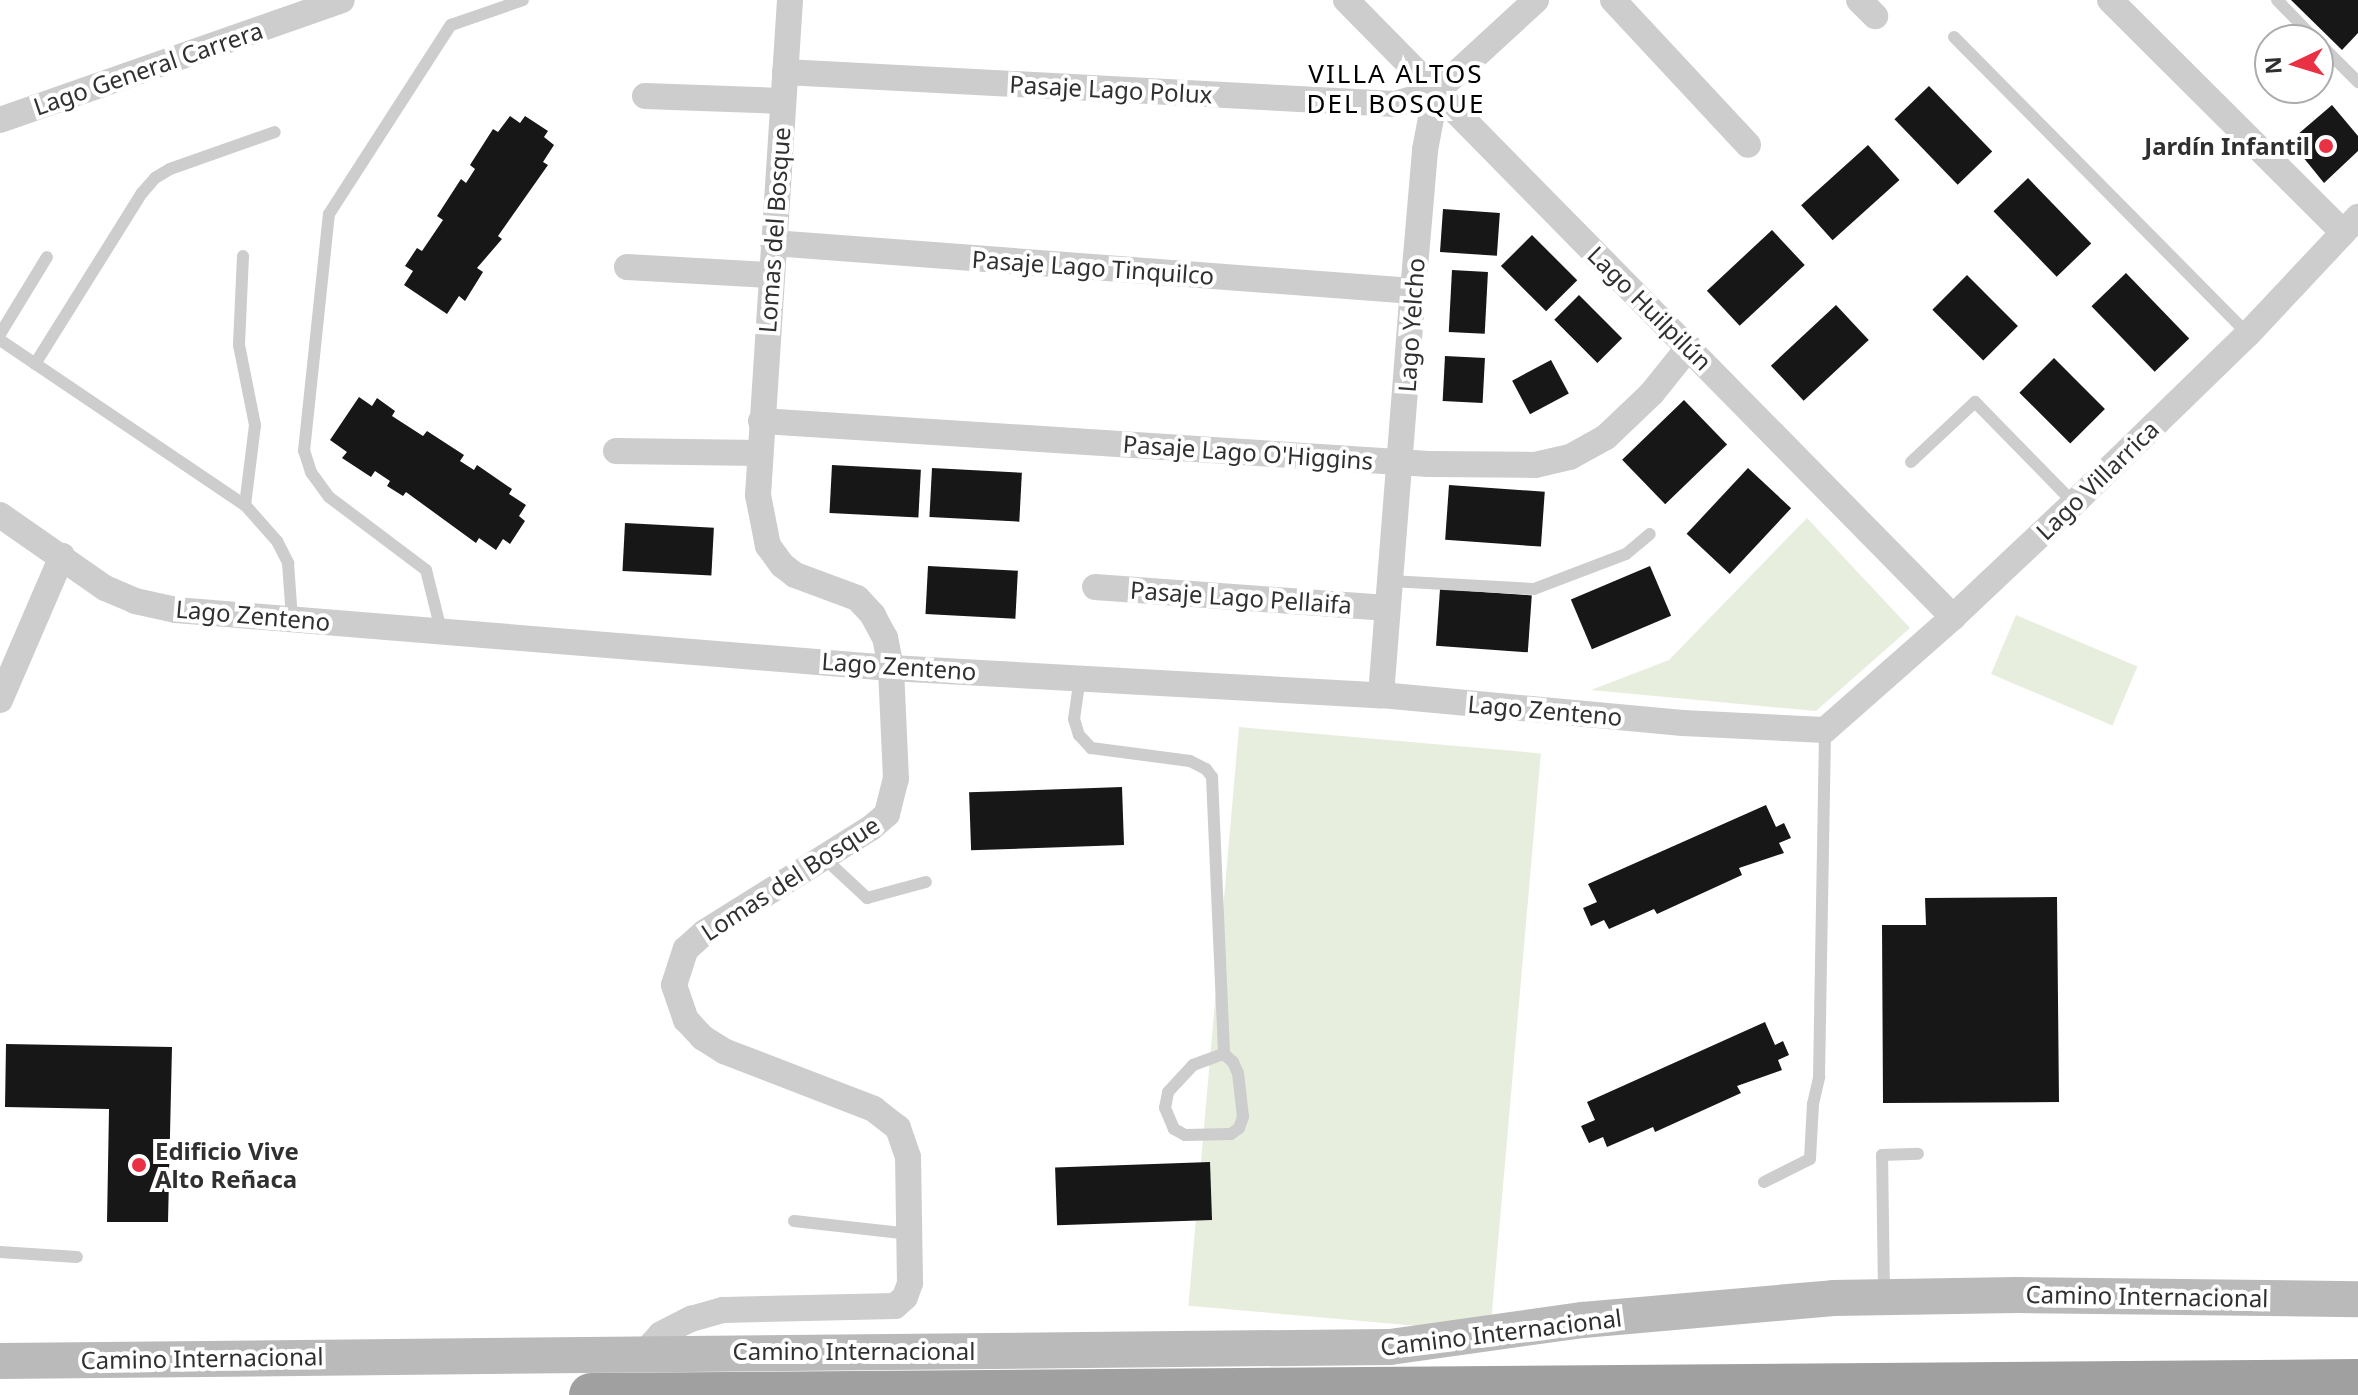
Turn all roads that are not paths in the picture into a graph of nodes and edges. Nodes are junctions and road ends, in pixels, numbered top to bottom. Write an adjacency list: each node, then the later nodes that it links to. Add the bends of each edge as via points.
1 (342, 0): 17 (street, Lago General Carrera)
2 (523, 0): 47 (lane, via 451,25 329,214 304,451 329,497 426,570)
3 (790, 0): 12 (street, Lomas del Bosque)
4 (1346, 0): 14 (street, Lago Huilpilún)
5 (1536, 0): 14 (street)
6 (1613, 0): 19 (street)
7 (2110, 0): 20 (street)
8 (2277, 0): 9 (lane)
9 (2300, 24)
10 (1954, 37): 28 (lane)
11 (2334, 58): 13 (lane)
12 (785, 72): 14 (street, Pasaje Lago Polux, via 1395,104); 16 (street, Lomas del Bosque)
13 (2358, 82)
14 (1436, 92): 26 (street, Lago Yelcho, via 1425,150); 30 (street, Lago Huilpilún)
15 (645, 96): 16 (street)
16 (783, 101): 21 (street, Lomas del Bosque)
17 (0, 120)
18 (275, 132): 31 (lane, via 155,178)
19 (1748, 145)
20 (2350, 224): 28 (street, Lago Villarrica)
21 (773, 243): 25 (street, Lomas del Bosque); 26 (street, Pasaje Lago Tinquilco)
22 (243, 256): 38 (lane, via 239,345 255,425)
23 (47, 257): 27 (lane)
24 (627, 267): 25 (street)
25 (771, 275): 32 (street, Lomas del Bosque)
26 (1413, 291): 35 (street, Lago Yelcho)
27 (0, 334)
28 (2248, 334): 37 (street, Lago Villarrica)
29 (0, 340): 31 (lane)
30 (1689, 347): 35 (street, Pasaje Lago O'Higgins, via 1625,420 1590,449 1570,457 1514,466); 45 (street, Lago Huilpilún)
31 (35, 364): 38 (lane)
32 (761, 421): 34 (street, Lomas del Bosque); 35 (street, Pasaje Lago O'Higgins)
33 (616, 451): 34 (street)
34 (759, 453): 48 (street, Lomas del Bosque, via 758,495 768,546 795,575 857,598 885,638)
35 (1401, 462): 42 (street, Lago Yelcho)
36 (1911, 462): 37 (lane, via 1975,402)
37 (2074, 503): 45 (street, Lago Villarrica)
38 (245, 505): 46 (lane, via 277,541 288,563)
39 (0, 515): 41 (street, Lago Zenteno)
40 (1650, 534): 42 (lane, via 1626,554 1534,589)
41 (62, 556): 46 (street, Lago Zenteno, via 105,588 135,601 176,610); 51 (street)
42 (1390, 581): 44 (street, Lago Yelcho)
43 (1095, 587): 44 (street, Pasaje Lago Pellaifa)
44 (1387, 608): 50 (street, Lago Yelcho)
45 (1953, 617): 52 (street, Lago Villarrica)
46 (292, 619): 47 (street, Lago Zenteno)
47 (441, 630): 48 (street, Lago Zenteno)
48 (891, 668): 49 (street, Lago Zenteno); 53 (street, Lomas del Bosque, via 894,799 871,828)
49 (1080, 677): 50 (street, Lago Zenteno); 55 (lane, via 1074,719 1091,748 1190,761 1212,777)
50 (1381, 695): 52 (street, Lago Zenteno, via 1683,723)
51 (0, 700)
52 (1825, 730): 57 (lane, via 1819,1077 1810,1159)
53 (823, 858): 54 (lane, via 867,898); 59 (street, Lomas del Bosque, via 705,932 686,949 674,985 686,1020 703,1038 874,1109 898,1128 908,1157)
54 (926, 882)
55 (1224, 1054): 55 (lane, via 1193,1065 1168,1092 1165,1108 1174,1129 1185,1135 1231,1134 1239,1128 1243,1117 1238,1073)
56 (1918, 1154): 63 (lane, via 1882,1155)
57 (1764, 1182)
58 (794, 1221): 59 (lane)
59 (911, 1234): 62 (street, Lomas del Bosque)
60 (0, 1252): 61 (lane)
61 (77, 1257)
62 (905, 1297): 65 (street, Camino Internacional, via 895,1306 876,1308 723,1310 661,1334)
63 (1884, 1297): 64 (main road, Camino Internacional); 65 (main road, Camino Internacional, via 1583,1320 1390,1347)
64 (2358, 1299)
65 (644, 1353): 66 (main road, Camino Internacional)
66 (0, 1361)
67 (2358, 1381): 68 (highway)
68 (591, 1395)

